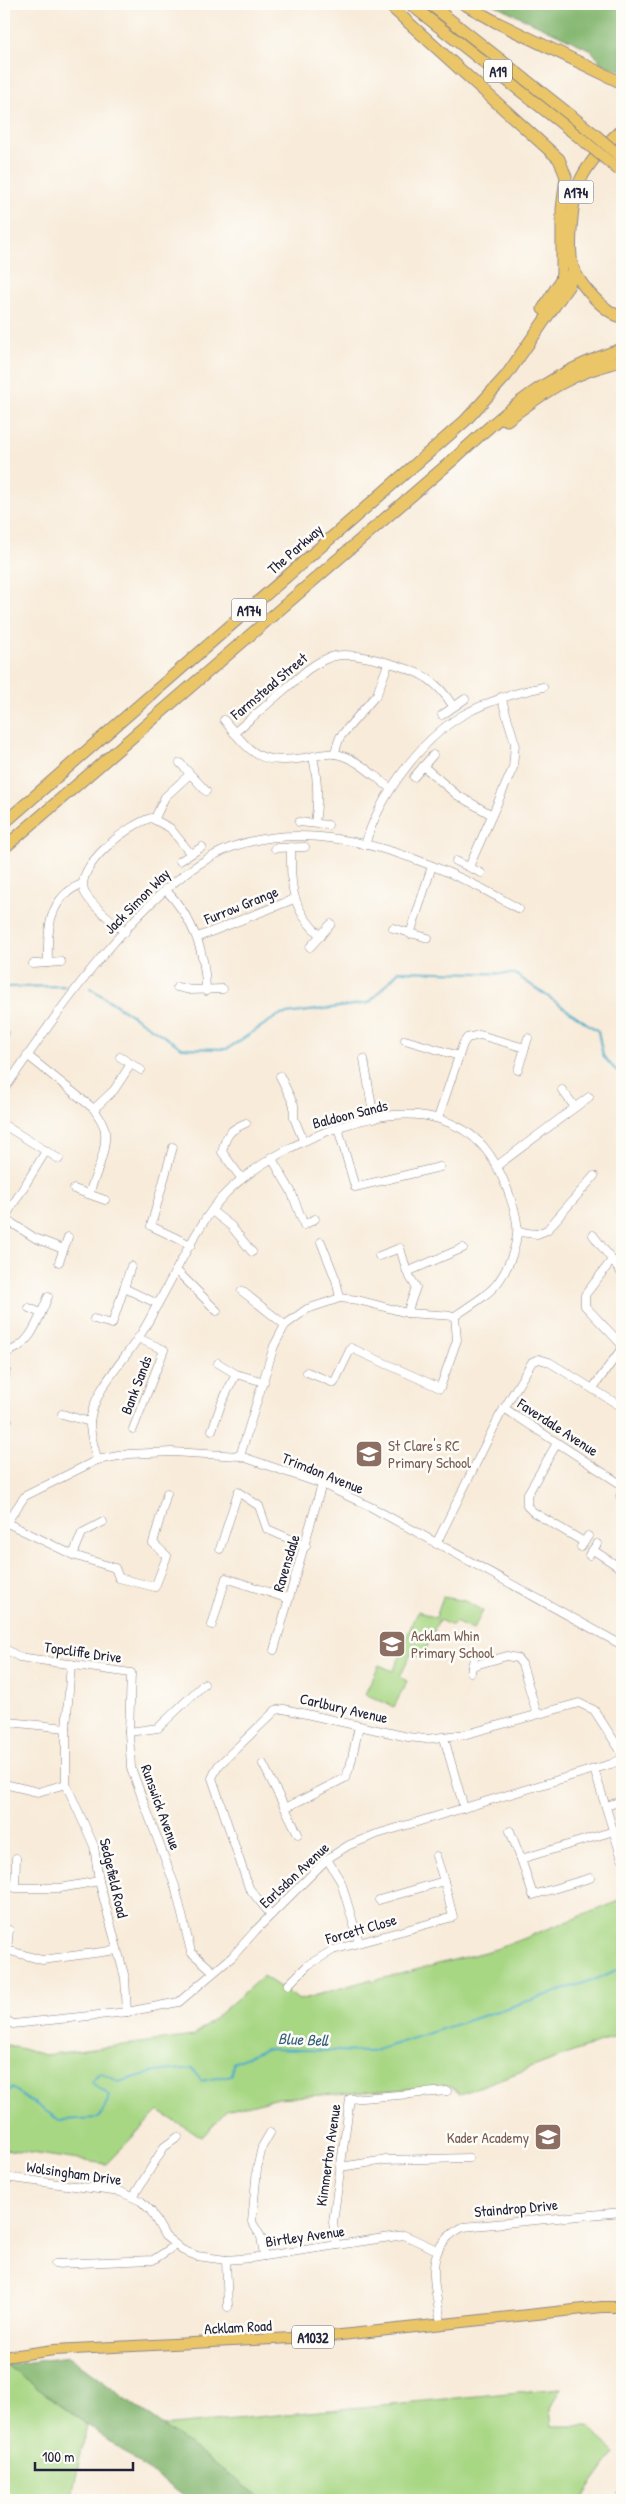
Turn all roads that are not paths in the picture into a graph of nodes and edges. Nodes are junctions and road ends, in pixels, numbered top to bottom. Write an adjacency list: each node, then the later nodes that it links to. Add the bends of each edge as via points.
1 (388, 4): 9 (highway, via 560,159 566,177 562,209)
2 (410, 4): 8 (highway, A19, bridge)
3 (430, 4): 7 (highway, A19, bridge)
4 (464, 4): 5 (highway)
5 (622, 83)
6 (622, 129): 10 (highway, A174, via 578,185 571,215)
7 (622, 158)
8 (620, 171)
9 (563, 251): 10 (highway); 14 (highway, via 561,280)
10 (573, 269): 11 (highway, via 600,304); 14 (highway, The Parkway / A174, via 569,285 506,376)
11 (622, 318)
12 (622, 348): 15 (highway, A174, via 572,368 542,385 509,408)
13 (622, 361): 15 (highway, via 578,374 551,387)
14 (486, 398): 35 (highway, The Parkway / A174, via 453,432)
15 (455, 458): 42 (highway, A174)
16 (388, 664): 20 (street, Farmstead Street, via 426,678 442,690); 23 (street, Farmstead Street, via 345,655 317,663); 24 (street, via 377,694 340,737)
17 (543, 687): 18 (street)
18 (501, 697): 31 (street, via 452,722); 33 (street, via 515,743 515,756 506,787)
19 (465, 699): 20 (street)
20 (453, 706): 21 (street)
21 (442, 715)
22 (224, 720): 23 (street, Farmstead Street)
23 (234, 733): 26 (street, Farmstead Street, via 249,749 268,760)
24 (334, 754): 26 (street, Farmstead Street); 31 (street, Farmstead Street, via 357,763)
25 (433, 755): 28 (street)
26 (313, 756): 37 (street, via 318,779)
27 (180, 763): 29 (street)
28 (423, 766): 30 (street); 33 (street, via 458,795)
29 (190, 774): 32 (street); 34 (street, via 165,796)
30 (414, 777)
31 (390, 788): 39 (street)
32 (206, 791)
33 (492, 815): 49 (street)
34 (155, 818): 45 (street, via 176,833); 51 (street, via 137,822 125,831 89,865)
35 (5, 821)
36 (299, 822): 37 (street)
37 (315, 823): 38 (street)
38 (328, 826)
39 (365, 846): 48 (street, Jack Simon Way, via 404,855); 52 (street, Jack Simon Way, via 298,836 262,839 214,855)
40 (202, 847): 45 (street)
41 (291, 847): 43 (street); 44 (street); 53 (street, Furrow Grange)
42 (4, 848)
43 (275, 848)
44 (305, 848)
45 (190, 853): 46 (street)
46 (180, 861)
47 (456, 861): 49 (street)
48 (432, 866): 54 (street, Jack Simon Way, via 463,878); 58 (street)
49 (469, 867): 50 (street)
50 (481, 873)
51 (82, 884): 57 (street, via 89,899); 64 (street, via 59,899 54,910 49,927)
52 (165, 889): 57 (street, Jack Simon Way); 60 (street, Furrow Grange, via 184,912)
53 (294, 899): 59 (street, Furrow Grange, via 302,915); 60 (street, Furrow Grange)
54 (519, 909)
55 (330, 924): 59 (street)
56 (393, 928): 58 (street)
57 (125, 932): 72 (street, Jack Simon Way)
58 (410, 934): 61 (street)
59 (321, 936): 62 (street)
60 (198, 937): 68 (street, Furrow Grange, via 206,972)
61 (428, 938)
62 (310, 947)
63 (61, 962): 64 (street)
64 (48, 963): 65 (street)
65 (33, 964)
66 (177, 986): 68 (street)
67 (223, 989): 68 (street)
68 (206, 990)
69 (528, 1038): 71 (street)
70 (405, 1040): 73 (street, via 413,1047)
71 (525, 1048): 73 (street, via 474,1035 464,1040); 78 (street)
72 (27, 1056): 80 (street, Jack Simon Way); 84 (street)
73 (459, 1056): 85 (street)
74 (120, 1057): 76 (street)
75 (364, 1059): 86 (street)
76 (132, 1064): 77 (street); 84 (street, via 114,1090)
77 (141, 1070)
78 (518, 1070)
79 (280, 1076): 90 (street, via 294,1105 294,1118)
80 (4, 1090)
81 (562, 1090): 83 (street)
82 (589, 1097): 83 (street)
83 (575, 1107): 95 (street)
84 (94, 1109): 100 (street, via 105,1130 104,1146)
85 (438, 1118): 86 (street, Baldoon Sands, via 406,1115); 95 (street, Baldoon Sands, via 462,1128 490,1153)
86 (374, 1119): 89 (street, Baldoon Sands)
87 (246, 1123): 98 (street, via 226,1135 222,1152)
88 (4, 1125): 92 (street)
89 (338, 1128): 90 (street, Baldoon Sands); 96 (street, via 355,1187)
90 (303, 1140): 93 (street, Baldoon Sands)
91 (173, 1147): 109 (street, via 151,1226)
92 (46, 1152): 94 (street); 103 (street)
93 (271, 1157): 98 (street, Baldoon Sands); 104 (street, via 291,1191 304,1225)
94 (59, 1159)
95 (498, 1165): 105 (street, Baldoon Sands, via 513,1204)
96 (440, 1167)
97 (594, 1176): 105 (street, via 547,1230 537,1234)
98 (242, 1178): 102 (street, Baldoon Sands)
99 (74, 1189): 100 (street)
100 (89, 1194): 101 (street)
101 (105, 1200)
102 (212, 1211): 109 (street, Baldoon Sands); 112 (street, via 231,1226)
103 (4, 1219): 111 (street)
104 (315, 1219)
105 (518, 1232): 129 (street, Baldoon Sands, via 511,1258 498,1283)
106 (593, 1235): 114 (street)
107 (68, 1237): 111 (street)
108 (321, 1242): 123 (street)
109 (191, 1245): 117 (street, Baldoon Sands)
110 (463, 1248): 118 (street)
111 (63, 1250): 115 (street)
112 (252, 1252)
113 (379, 1256): 118 (street, via 400,1248)
114 (612, 1260): 119 (street); 133 (street, via 588,1291 585,1302)
115 (60, 1262)
116 (131, 1266): 120 (street)
117 (177, 1271): 124 (street, Baldoon Sands); 126 (street)
118 (407, 1272): 128 (street, via 416,1287)
119 (622, 1274)
120 (124, 1288): 124 (street); 130 (street, via 112,1324)
121 (242, 1291): 131 (street)
122 (48, 1297): 127 (street)
123 (340, 1298): 128 (street); 131 (street, via 307,1309)
124 (158, 1304): 132 (street, Baldoon Sands)
125 (29, 1308): 127 (street)
126 (217, 1311)
127 (41, 1313): 134 (street, via 28,1340 15,1350)
128 (407, 1313): 129 (street)
129 (455, 1316): 136 (street, via 457,1340 440,1388 351,1348 334,1384)
130 (94, 1319)
131 (285, 1325): 139 (street, via 274,1346)
132 (138, 1338): 144 (street, Baldoon Sands, via 102,1388); 145 (street, Bank Sands, via 164,1350)
133 (622, 1346): 140 (street)
134 (4, 1353): 138 (street)
135 (218, 1363): 137 (street)
136 (307, 1372)
137 (236, 1374): 139 (street); 146 (street)
138 (4, 1380)
139 (264, 1382): 148 (street)
140 (593, 1388): 141 (street); 142 (street, via 539,1359 530,1365)
141 (622, 1406)
142 (504, 1408): 147 (street, Faverdale Avenue); 156 (street)
143 (62, 1414): 144 (street)
144 (90, 1422): 149 (street, Baldoon Sands)
145 (133, 1429)
146 (212, 1430)
147 (557, 1444): 151 (street, Faverdale Avenue); 155 (street, via 526,1502 533,1512)
148 (240, 1456): 149 (street, Trimdon Avenue, via 172,1452 129,1454); 150 (street, Trimdon Avenue)
149 (97, 1460): 154 (street, Trimdon Avenue, via 25,1496)
150 (322, 1484): 156 (street, Trimdon Avenue); 157 (street, Ravensdale)
151 (622, 1485)
152 (167, 1493): 160 (street, via 153,1543 167,1556 155,1587 119,1578 115,1568)
153 (103, 1522): 160 (street, via 82,1533)
154 (4, 1524): 160 (street)
155 (584, 1542)
156 (436, 1544): 164 (street, Trimdon Avenue)
157 (306, 1546): 158 (street, via 267,1529 259,1506 238,1492); 162 (street, Ravensdale)
158 (220, 1549)
159 (593, 1550): 161 (street)
160 (73, 1555)
161 (622, 1569)
162 (289, 1599): 163 (street, via 226,1578); 166 (street, Ravensdale)
163 (212, 1625)
164 (622, 1646)
165 (4, 1648): 167 (street, Topcliffe Drive, via 19,1656)
166 (274, 1650)
167 (70, 1664): 173 (street, Sedgefield Road); 174 (street, Topcliffe Drive, via 131,1672)
168 (473, 1665): 170 (street, via 508,1656 518,1658)
169 (204, 1684): 174 (street, via 158,1728)
170 (537, 1714): 175 (street, Carlbury Avenue); 176 (street, Carlbury Avenue, via 573,1703 584,1704 598,1715)
171 (9, 1722): 173 (street)
172 (359, 1726): 175 (street, Carlbury Avenue, via 408,1737); 184 (street, via 345,1778); 198 (street, Carlbury Avenue, via 284,1708 276,1710 212,1774 249,1888)
173 (66, 1728): 181 (street, Sedgefield Road)
174 (129, 1732): 202 (street, Runswick Avenue, via 131,1768 175,1886 191,1952)
175 (444, 1738): 185 (street)
176 (622, 1753)
177 (622, 1759): 179 (street, Earlsdon Avenue)
178 (264, 1764): 184 (street)
179 (594, 1769): 183 (street); 185 (street, Earlsdon Avenue)
180 (4, 1784): 181 (street, via 38,1792)
181 (66, 1784): 195 (street, Sedgefield Road, via 94,1846)
182 (622, 1801): 183 (street)
183 (606, 1806): 187 (street)
184 (285, 1808): 188 (street)
185 (464, 1808): 191 (street, Earlsdon Avenue, via 362,1840)
186 (510, 1831): 192 (street)
187 (614, 1831): 192 (street); 193 (street)
188 (298, 1834)
189 (436, 1856): 196 (street)
190 (16, 1858): 195 (street, via 16,1888 60,1888)
191 (327, 1859): 198 (street, Earlsdon Avenue); 200 (street, via 341,1882)
192 (521, 1859): 194 (street, via 532,1895)
193 (622, 1859)
194 (586, 1877)
195 (99, 1881): 201 (street, Sedgefield Road)
196 (444, 1881): 197 (street); 200 (street, Forcett Close, via 453,1917)
197 (379, 1900)
198 (271, 1915): 202 (street, Earlsdon Avenue, via 232,1957)
199 (9, 1930): 201 (street, via 6,1950 42,1960)
200 (359, 1942): 203 (street, Forcett Close, via 315,1959)
201 (117, 1950): 204 (street, Sedgefield Road, via 125,1978)
202 (213, 1971): 204 (street, Earlsdon Avenue, via 179,2002)
203 (288, 1986)
204 (127, 2012): 205 (street, Earlsdon Avenue, via 13,2024)
205 (4, 2019)
206 (447, 2091): 210 (street, Kimmerton Avenue, via 350,2098)
207 (270, 2133): 217 (street, via 262,2147 257,2169 252,2222 260,2237)
208 (178, 2137): 212 (street, via 164,2147)
209 (469, 2158): 210 (street, via 386,2160)
210 (340, 2167): 214 (street, Kimmerton Avenue, via 333,2222)
211 (4, 2177): 212 (street, Wolsingham Drive, via 121,2192)
212 (133, 2197): 215 (street, Wolsingham Drive, via 151,2211 165,2236)
213 (622, 2212): 216 (street, Staindrop Drive, via 463,2227 451,2233)
214 (336, 2245): 216 (street, Birtley Avenue, via 404,2235); 217 (street, Birtley Avenue)
215 (176, 2246): 218 (street, Birtley Avenue, via 197,2256); 219 (street, via 154,2260)
216 (437, 2250): 222 (street, via 434,2264)
217 (264, 2256): 218 (street, Birtley Avenue)
218 (226, 2260): 220 (street)
219 (55, 2264)
220 (228, 2307)
221 (622, 2307): 222 (main road, Acklam Road / A1032)
222 (441, 2324): 223 (main road, Acklam Road / A1032, via 314,2337 54,2350)
223 (4, 2357)
224 (622, 2496): 225 (street)
225 (619, 2500)

